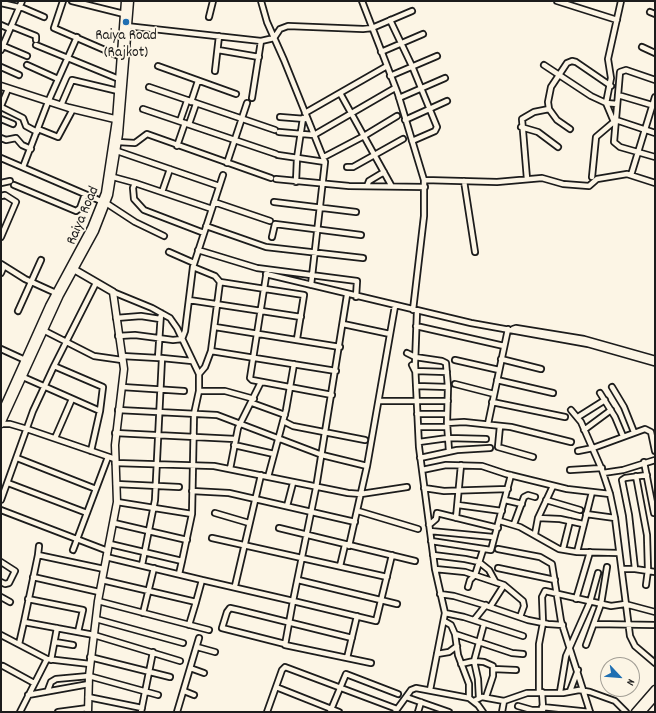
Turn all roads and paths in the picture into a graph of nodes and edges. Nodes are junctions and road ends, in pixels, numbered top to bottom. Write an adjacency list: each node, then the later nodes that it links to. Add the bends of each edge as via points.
1 (22, 1): 12 (street)
2 (63, 1): 25 (street, via 54,28)
3 (72, 1): 14 (street)
4 (125, 1): 14 (street, Raiya Road)
5 (130, 1): 20 (street, Raiya Road)
6 (213, 1): 16 (street)
7 (261, 1): 26 (street)
8 (362, 1): 22 (street)
9 (557, 1): 18 (street)
10 (621, 1): 18 (street)
11 (1, 4): 12 (street)
12 (19, 8): 15 (street); 21 (street)
13 (412, 11): 17 (street)
14 (124, 14): 20 (street, Raiya Road)
15 (44, 17)
16 (209, 17)
17 (390, 20): 22 (street); 28 (street)
18 (617, 20): 55 (street, via 608,59)
19 (1, 25): 21 (street)
20 (125, 26): 24 (street); 36 (street, Raiya Road); 86 (street, Raiya Road)
21 (11, 28): 29 (street); 38 (street, via 36,36 36,42)
22 (372, 28): 26 (street, via 355,30 288,26 280,29); 32 (street)
23 (423, 34): 28 (street)
24 (219, 36): 27 (street); 31 (street)
25 (77, 37): 36 (street); 38 (street)
26 (274, 38): 27 (street); 83 (street)
27 (261, 41): 37 (street)
28 (402, 44): 32 (street); 43 (street)
29 (2, 47): 34 (street)
30 (642, 47): 33 (street)
31 (218, 50): 37 (street); 45 (street)
32 (381, 52): 42 (street)
33 (655, 53)
34 (27, 56)
35 (437, 56): 43 (street)
36 (120, 57): 51 (street, Raiya Road)
37 (259, 57): 65 (street)
38 (68, 58): 50 (street); 51 (street)
39 (27, 65): 50 (street)
40 (544, 65): 46 (street)
41 (158, 66): 53 (street)
42 (387, 66): 48 (street); 61 (street)
43 (412, 66): 48 (street); 59 (street)
44 (1, 67): 47 (street)
45 (215, 71)
46 (558, 74): 55 (street, via 566,63 572,61); 72 (street); 79 (street, via 551,87)
47 (18, 75)
48 (390, 76): 57 (street)
49 (444, 78): 59 (street)
50 (58, 79): 67 (street)
51 (119, 79): 60 (street, Raiya Road)
52 (655, 80): 63 (street, via 622,70 619,75)
53 (198, 81): 62 (street); 68 (street)
54 (1, 86): 58 (street)
55 (611, 86): 72 (street)
56 (149, 87): 68 (street)
57 (395, 88): 66 (street); 80 (street)
58 (8, 89): 67 (street); 75 (street)
59 (421, 89): 66 (street); 78 (street)
60 (118, 91): 70 (street, via 72,80); 86 (street, Raiya Road)
61 (340, 93): 80 (street); 83 (street)
62 (236, 94)
63 (618, 95): 73 (street); 74 (street)
64 (655, 97): 74 (street)
65 (252, 98)
66 (399, 98): 87 (street)
67 (48, 102): 76 (street); 94 (street)
68 (192, 102): 84 (street); 89 (street); 89 (street)
69 (447, 102): 78 (street)
70 (62, 103)
71 (247, 103): 84 (street)
72 (606, 103): 73 (street); 88 (street)
73 (617, 104): 88 (street)
74 (654, 105): 93 (street)
75 (1, 107): 94 (street, via 22,118 26,126)
76 (73, 109): 86 (street); 94 (street, via 58,137)
77 (142, 109): 89 (street)
78 (429, 109): 87 (street); 102 (street, via 436,129)
79 (549, 109): 91 (street, via 524,117); 92 (street, via 557,120)
80 (352, 114): 97 (street); 98 (street)
81 (397, 116): 98 (street)
82 (280, 117): 83 (street)
83 (305, 117): 96 (street); 97 (street)
84 (242, 118): 96 (street, via 277,131); 101 (street)
85 (1, 119): 90 (street)
86 (118, 120): 103 (street, Raiya Road); 138 (street, Raiya Road)
87 (405, 120): 102 (street)
88 (615, 121): 93 (street); 108 (street, via 615,144); 122 (street, via 596,137)
89 (185, 123): 101 (street); 104 (street)
90 (13, 124)
91 (521, 127): 105 (street, via 538,132); 123 (street)
92 (570, 130)
93 (645, 130): 95 (street); 108 (street)
94 (38, 131): 106 (street)
95 (655, 133)
96 (301, 134): 97 (street); 111 (street)
97 (314, 136): 113 (street)
98 (364, 136): 109 (street); 113 (street)
99 (1, 138): 106 (street, via 16,138)
100 (404, 139): 109 (street)
101 (235, 140): 111 (street, via 277,155); 114 (street)
102 (412, 141): 124 (street)
103 (118, 142): 104 (street, via 135,143 147,134); 107 (street, Raiya Road)
104 (177, 146): 114 (street)
105 (558, 147)
106 (31, 149): 115 (street)
107 (117, 151): 117 (street); 121 (street, Raiya Road)
108 (638, 153): 112 (street); 120 (street)
109 (375, 156): 116 (street, via 353,167); 118 (street)
110 (1, 158): 115 (street)
111 (297, 158): 113 (street); 126 (street)
112 (655, 158)
113 (324, 159): 130 (street)
114 (227, 163): 126 (street, via 273,178)
115 (23, 167): 136 (street)
116 (347, 167)
117 (170, 169): 132 (street); 135 (street)
118 (384, 172): 131 (street); 133 (street, via 369,181)
119 (223, 175): 132 (street)
120 (630, 175): 123 (street, via 597,179 589,186 563,184 542,178); 129 (street)
121 (112, 177): 128 (street); 138 (street, Raiya Road)
122 (592, 177)
123 (526, 179): 125 (street, via 497,182)
124 (424, 180): 125 (street); 134 (street)
125 (464, 181): 154 (street)
126 (296, 182): 130 (street)
127 (1, 183): 136 (street, via 12,183 76,211 80,208)
128 (135, 183): 135 (street); 147 (street, via 134,199 144,210)
129 (655, 183)
130 (323, 184): 133 (street); 141 (street)
131 (391, 185): 133 (street); 134 (street)
132 (220, 186): 139 (street)
133 (366, 186)
134 (425, 187): 177 (street)
135 (162, 192): 142 (street)
136 (85, 194): 138 (street)
137 (1, 196): 150 (street, via 5,195 16,202)
138 (104, 202): 149 (street, via 135,222); 160 (street, Raiya Road)
139 (214, 202): 142 (street); 144 (street)
140 (274, 202): 141 (street)
141 (321, 208): 143 (street); 146 (street)
142 (212, 209): 145 (street)
143 (356, 212)
144 (270, 221)
145 (206, 226): 147 (street); 155 (street, via 266,247)
146 (318, 231): 148 (street); 151 (street, via 275,224); 155 (street)
147 (204, 233): 152 (street)
148 (360, 235)
149 (164, 236)
150 (1, 237)
151 (272, 237)
152 (198, 250): 159 (street); 161 (street)
153 (169, 252): 159 (street)
154 (475, 252)
155 (315, 253): 156 (street); 163 (street)
156 (363, 258)
157 (40, 260): 164 (street)
158 (2, 265): 162 (street); 164 (street)
159 (194, 265): 165 (street, via 216,276); 173 (street)
160 (72, 268): 166 (street); 170 (street, Raiya Road)
161 (266, 272): 163 (street); 167 (street); 168 (street)
162 (1, 273)
163 (312, 274): 167 (street); 172 (street, via 357,281)
164 (30, 282): 170 (street); 178 (street)
165 (220, 282): 168 (street); 174 (street)
166 (96, 283): 169 (street); 194 (street)
167 (311, 285): 171 (street)
168 (263, 288): 176 (street); 180 (street, via 304,295)
169 (113, 292): 179 (street); 181 (street)
170 (58, 294): 186 (street, Raiya Road)
171 (348, 295): 172 (street); 183 (street)
172 (356, 297): 175 (street)
173 (189, 300): 174 (street); 192 (street)
174 (218, 304): 176 (street); 185 (street)
175 (395, 306): 177 (street); 189 (street)
176 (260, 310): 180 (street); 188 (street)
177 (415, 310): 184 (street); 187 (street)
178 (18, 311)
179 (161, 313): 182 (street); 192 (street, via 174,322)
180 (301, 317): 193 (street)
181 (116, 318): 182 (street, via 141,316); 190 (street)
182 (160, 319): 191 (street)
183 (343, 324): 189 (street); 196 (street)
184 (416, 326): 195 (street); 201 (street)
185 (215, 327): 188 (street); 198 (street)
186 (42, 329): 194 (street); 206 (street, Raiya Road); 219 (street, Raiya Road)
187 (510, 329): 195 (street); 205 (street, via 584,339); 209 (street, via 588,344)
188 (256, 333): 193 (street); 200 (street)
189 (390, 334): 240 (street)
190 (118, 336): 191 (street); 202 (street)
191 (159, 338): 192 (street); 203 (street)
192 (182, 338): 208 (street)
193 (297, 339): 196 (street)
194 (66, 342): 202 (street, via 101,358); 212 (street)
195 (504, 346): 204 (street)
196 (340, 347): 215 (street)
197 (1, 349): 206 (street)
198 (211, 351): 200 (street); 218 (street, via 205,367)
199 (407, 353): 201 (street)
200 (253, 357): 210 (street); 221 (street, via 250,378)
201 (415, 357): 216 (street); 217 (street, via 444,362)
202 (122, 358): 203 (street); 225 (street)
203 (160, 358): 208 (street); 229 (street)
204 (501, 359): 213 (street); 214 (street)
205 (655, 359)
206 (25, 360): 248 (street, Raiya Road)
207 (455, 360): 214 (street)
208 (192, 361): 218 (street)
209 (655, 363)
210 (294, 364): 215 (street); 226 (street)
211 (412, 365): 216 (street)
212 (54, 366): 224 (street); 246 (street, via 103,387)
213 (541, 368)
214 (499, 370): 220 (street)
215 (336, 371): 235 (street)
216 (415, 371): 217 (street); 223 (street)
217 (447, 372): 227 (street)
218 (199, 374): 231 (street)
219 (23, 376): 224 (street); 256 (street, Raiya Road)
220 (497, 380): 232 (street); 234 (street)
221 (262, 382): 226 (street); 239 (street)
222 (455, 384): 234 (street)
223 (416, 386): 227 (street); 237 (street)
224 (44, 387): 236 (street); 262 (street)
225 (122, 387): 229 (street); 243 (street)
226 (290, 387): 235 (street); 252 (street)
227 (448, 387): 241 (street)
228 (612, 387): 264 (street)
229 (160, 389): 230 (street); 247 (street)
230 (184, 391)
231 (199, 391): 239 (street, via 225,391); 249 (street)
232 (553, 393)
233 (600, 393): 238 (street)
234 (494, 394): 242 (street)
235 (332, 395): 266 (street)
236 (72, 399): 246 (street); 270 (street)
237 (416, 400): 240 (street); 241 (street); 250 (street)
238 (605, 400): 245 (street); 254 (street)
239 (253, 401): 252 (street); 257 (street)
240 (379, 401): 297 (street)
241 (448, 401): 251 (street)
242 (492, 402): 253 (street); 258 (street)
243 (118, 410): 247 (street); 265 (street)
244 (571, 410): 254 (street)
245 (611, 410): 263 (street); 269 (street)
246 (100, 411): 281 (street)
247 (159, 412): 249 (street); 267 (street)
248 (1, 413)
249 (194, 414): 257 (street, via 217,415); 268 (street)
250 (417, 414): 251 (street); 261 (street)
251 (447, 414): 259 (street)
252 (285, 415): 255 (street)
253 (565, 417)
254 (578, 418): 263 (street)
255 (283, 421): 266 (street, via 292,426); 273 (street)
256 (1, 424): 262 (street)
257 (240, 424): 272 (street); 273 (street)
258 (488, 424): 259 (street); 260 (street)
259 (447, 425): 261 (street); 271 (street)
260 (500, 426): 277 (street); 288 (street, via 498,447)
261 (418, 427): 276 (street)
262 (27, 429): 270 (street); 289 (street)
263 (584, 430): 280 (street)
264 (634, 432): 269 (street); 284 (street, via 649,428)
265 (116, 433): 267 (street); 292 (street)
266 (326, 433): 275 (street); 286 (street)
267 (158, 434): 268 (street); 294 (street)
268 (193, 436): 272 (street); 296 (street)
269 (623, 436): 280 (street)
270 (56, 438): 281 (street)
271 (448, 438): 274 (street); 276 (street); 282 (street)
272 (236, 439): 278 (street)
273 (278, 439): 285 (street); 286 (street)
274 (486, 439)
275 (365, 440)
276 (419, 442): 290 (street)
277 (571, 442)
278 (234, 445): 285 (street); 298 (street)
279 (490, 448): 282 (street)
280 (593, 448): 283 (street); 301 (street)
281 (91, 451): 287 (street)
282 (449, 451): 290 (street)
283 (578, 451)
284 (655, 451)
285 (274, 454): 306 (street)
286 (322, 455): 297 (street); 314 (street)
287 (108, 457): 292 (street); 316 (street)
288 (533, 457)
289 (17, 458): 307 (street); 316 (street)
290 (420, 458): 299 (street)
291 (655, 460): 293 (street)
292 (115, 461): 294 (street); 309 (street)
293 (644, 462): 301 (street, via 623,470); 303 (street)
294 (157, 463): 296 (street); 310 (street)
295 (461, 465): 299 (street); 302 (street, via 482,466); 318 (street)
296 (192, 466): 298 (street); 319 (street)
297 (367, 466): 321 (street)
298 (230, 469): 304 (street)
299 (422, 470): 315 (street)
300 (570, 470): 301 (street)
301 (602, 470): 322 (street)
302 (511, 475): 311 (street); 317 (street)
303 (647, 475): 305 (street); 340 (street)
304 (261, 476): 306 (street); 324 (street)
305 (636, 476): 391 (street, via 622,480); 395 (street, via 647,535)
306 (268, 477): 308 (street)
307 (8, 483): 325 (street); 338 (street)
308 (293, 483): 314 (street); 331 (street)
309 (116, 484): 310 (street); 328 (street)
310 (156, 486): 312 (street); 332 (street)
311 (553, 486): 320 (street); 327 (street)
312 (179, 487)
313 (407, 487): 321 (street)
314 (316, 488): 321 (street); 337 (street)
315 (424, 488): 318 (street); 353 (street)
316 (96, 489): 338 (street)
317 (508, 489): 318 (street); 326 (street)
318 (460, 490): 330 (street)
319 (192, 491): 324 (street, via 224,492); 341 (street)
320 (592, 492): 322 (street); 342 (street)
321 (361, 494): 335 (street)
322 (610, 494): 345 (street)
323 (535, 497): 329 (street, via 526,495)
324 (255, 499): 331 (street); 350 (street)
325 (1, 500)
326 (505, 500): 329 (street); 336 (street)
327 (546, 500): 334 (street); 344 (street)
328 (117, 502): 332 (street); 349 (street)
329 (522, 504): 351 (street)
330 (458, 505): 336 (street); 343 (street)
331 (288, 506): 337 (street)
332 (154, 509): 341 (street); 357 (street)
333 (1, 510): 363 (street)
334 (580, 510)
335 (358, 511): 348 (street); 356 (street)
336 (502, 511): 346 (street)
337 (312, 512): 348 (street); 360 (street)
338 (87, 513): 363 (street)
339 (215, 513): 350 (street)
340 (654, 513)
341 (192, 514): 364 (street)
342 (586, 514): 345 (street); 352 (street)
343 (456, 518): 353 (street, via 437,513 436,519); 355 (street)
344 (538, 518): 347 (street); 359 (street)
345 (616, 518): 377 (street)
346 (500, 521): 351 (street); 355 (street)
347 (570, 521): 352 (street); 370 (street)
348 (355, 522): 366 (street)
349 (114, 523): 357 (street); 373 (street)
350 (249, 523): 368 (street)
351 (514, 524): 359 (street)
352 (583, 524): 375 (street)
353 (429, 525): 358 (street)
354 (279, 528): 360 (street)
355 (498, 528): 361 (street, via 496,536)
356 (418, 529)
357 (149, 530): 364 (street); 374 (street)
358 (430, 530): 361 (street); 365 (street)
359 (535, 534): 370 (street, via 554,547)
360 (307, 535): 366 (street); 381 (street)
361 (493, 537): 372 (street, via 491,550)
362 (212, 538): 368 (street)
363 (77, 539): 371 (street); 373 (street)
364 (187, 540): 382 (street)
365 (431, 541): 372 (street); 380 (street)
366 (347, 545): 379 (street); 387 (street)
367 (39, 546): 378 (street)
368 (245, 546): 381 (street); 410 (street)
369 (498, 549): 405 (street, via 545,559 552,564)
370 (563, 549): 375 (street)
371 (73, 550)
372 (483, 550): 385 (street)
373 (108, 551): 374 (street); 386 (street); 392 (street)
374 (145, 552): 382 (street); 386 (street)
375 (577, 552): 376 (street)
376 (590, 552): 377 (street); 418 (street)
377 (619, 553): 394 (street)
378 (38, 555): 392 (street); 400 (street)
379 (392, 555): 383 (street); 401 (street)
380 (434, 555): 385 (street); 393 (street)
381 (302, 558): 387 (street); 404 (street)
382 (182, 561): 398 (street)
383 (415, 561)
384 (1, 562): 407 (street, via 15,571 9,583)
385 (479, 562): 399 (street); 406 (street, via 489,570)
386 (142, 565): 389 (street)
387 (340, 566): 401 (street)
388 (607, 567): 426 (street)
389 (154, 568): 398 (street); 412 (street)
390 (498, 568): 405 (street)
391 (635, 568): 394 (street); 395 (street)
392 (104, 569): 402 (street)
393 (436, 569): 399 (street); 415 (street)
394 (622, 569): 427 (street)
395 (648, 570): 396 (street); 409 (street)
396 (655, 572)
397 (598, 573): 424 (street)
398 (179, 574): 403 (street)
399 (475, 574): 406 (street); 411 (street)
400 (33, 577): 413 (street); 417 (street)
401 (387, 577): 419 (street)
402 (102, 580): 412 (street); 413 (street)
403 (202, 580): 410 (street); 423 (street)
404 (298, 580): 419 (street); 421 (street)
405 (555, 580): 414 (street)
406 (495, 581): 408 (street)
407 (1, 582)
408 (504, 584): 428 (street); 433 (street, via 523,601)
409 (646, 585)
410 (235, 586): 421 (street)
411 (468, 587)
412 (149, 591): 423 (street); 430 (street)
413 (99, 592): 420 (street)
414 (556, 593): 418 (street); 439 (street, via 543,593); 443 (street)
415 (440, 594): 428 (street); 431 (street)
416 (1, 597): 422 (street)
417 (28, 599): 436 (street); 448 (street, via 83,610)
418 (576, 599): 424 (street)
419 (381, 600): 425 (street); 432 (street, via 376,621)
420 (98, 601): 430 (street); 434 (street)
421 (293, 601): 432 (street); 438 (street)
422 (10, 602)
423 (196, 602): 442 (street)
424 (590, 602): 426 (street); 463 (street)
425 (397, 604)
426 (601, 604): 427 (street); 441 (street)
427 (625, 604): 429 (street); 445 (street)
428 (488, 606): 433 (street); 435 (street)
429 (655, 612)
430 (144, 613): 442 (street)
431 (445, 613): 435 (street); 437 (street)
432 (357, 616): 454 (street)
433 (520, 617): 439 (street)
434 (96, 618): 450 (street); 457 (street)
435 (474, 620): 440 (street)
436 (24, 622): 446 (street); 458 (street)
437 (444, 622): 449 (street, via 451,625); 467 (street)
438 (289, 623): 454 (street); 459 (street); 459 (street, via 230,608 226,612 222,628)
439 (542, 623): 443 (street); 497 (street, via 539,644)
440 (484, 624): 452 (street); 456 (street)
441 (594, 624): 445 (street); 461 (street)
442 (189, 625): 447 (street)
443 (562, 625): 463 (street)
444 (655, 625): 445 (street)
445 (628, 626): 474 (street, via 635,646)
446 (57, 628): 448 (street); 455 (street)
447 (209, 630)
448 (78, 632): 450 (street)
449 (455, 634): 456 (street); 462 (street)
450 (94, 635): 465 (street); 471 (street)
451 (1, 636): 458 (street)
452 (523, 636)
453 (199, 638): 464 (street)
454 (352, 638): 469 (street)
455 (55, 642): 460 (street); 470 (street)
456 (478, 642): 468 (street); 473 (street)
457 (183, 643)
458 (19, 644): 470 (street)
459 (284, 644): 469 (street)
460 (73, 645)
461 (586, 645)
462 (457, 646): 467 (street, via 449,652); 476 (street)
463 (570, 646): 481 (street); 498 (street)
464 (197, 647): 466 (street); 478 (street)
465 (153, 652): 472 (street); 482 (street)
466 (215, 652)
467 (437, 654): 492 (street)
468 (523, 654)
469 (347, 658): 475 (street)
470 (49, 659): 471 (street); 486 (street)
471 (90, 661): 482 (street); 484 (street)
472 (180, 661)
473 (474, 661): 476 (street); 479 (street, via 490,663); 505 (street)
474 (655, 663)
475 (370, 664)
476 (462, 664): 507 (street)
477 (3, 666): 486 (street)
478 (190, 668): 483 (street); 495 (street)
479 (493, 669): 480 (street); 506 (street)
480 (516, 670)
481 (578, 670): 493 (street); 496 (street)
482 (149, 673): 485 (street); 494 (street)
483 (204, 673)
484 (89, 676): 487 (street); 491 (street, via 56,679 51,682); 494 (street)
485 (170, 677)
486 (34, 683): 500 (street)
487 (88, 684): 491 (street); 503 (street)
488 (340, 687): 489 (street, via 285,667); 499 (street, via 344,675 349,674); 517 (street); 518 (street)
489 (276, 688): 516 (street); 517 (street)
490 (655, 689): 531 (street)
491 (48, 690): 500 (street)
492 (430, 690): 504 (street, via 413,688); 507 (street)
493 (585, 690): 496 (street); 529 (street); 530 (street, via 615,701)
494 (145, 691): 501 (street); 513 (street)
495 (184, 691): 502 (street); 522 (street)
496 (570, 691): 498 (street)
497 (540, 692): 498 (street); 509 (street, via 522,694); 514 (street)
498 (560, 692)
499 (398, 694)
500 (28, 695): 519 (street)
501 (158, 695)
502 (194, 695)
503 (88, 697): 512 (street); 513 (street)
504 (406, 697): 510 (street); 518 (street)
505 (479, 698): 506 (street); 507 (street)
506 (486, 698): 509 (street)
507 (471, 700): 527 (street)
508 (654, 700): 532 (street)
509 (504, 701): 528 (street)
510 (421, 702): 525 (street); 526 (street)
511 (518, 706): 514 (street)
512 (88, 710): 521 (street)
513 (141, 710)
514 (543, 710): 515 (street)
515 (570, 710): 529 (street)
516 (267, 711): 523 (street)
517 (331, 711): 524 (street)
518 (396, 711)
519 (20, 712)
520 (58, 712): 521 (street)
521 (61, 712)
522 (177, 712)
523 (274, 712)
524 (339, 712)
525 (418, 712)
526 (449, 712)
527 (483, 712)
528 (502, 712)
529 (588, 712)
530 (626, 712)
531 (635, 712)
532 (642, 712)

